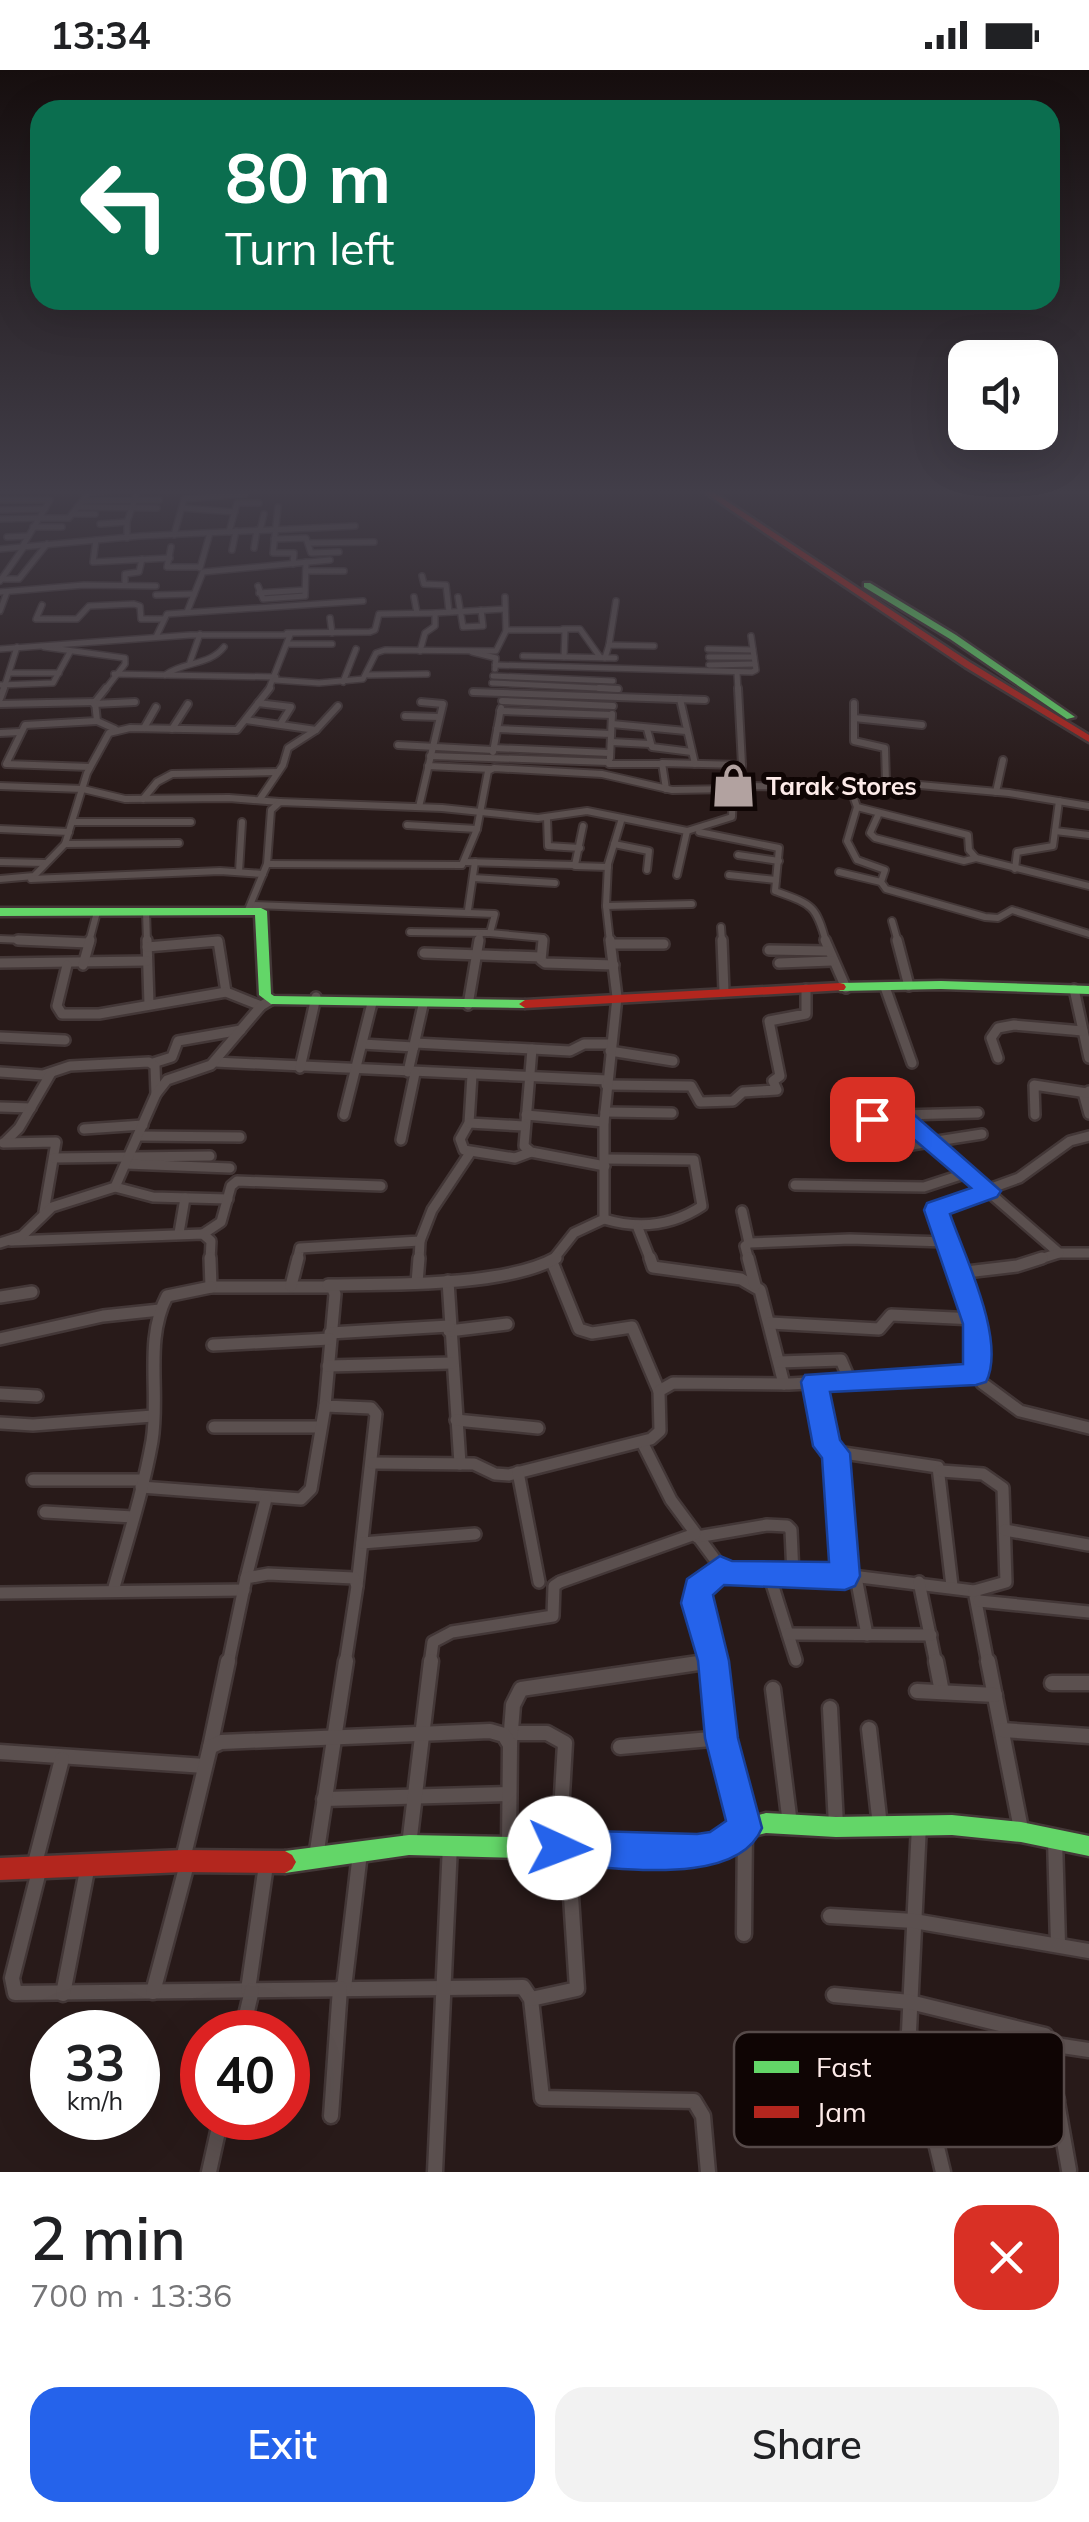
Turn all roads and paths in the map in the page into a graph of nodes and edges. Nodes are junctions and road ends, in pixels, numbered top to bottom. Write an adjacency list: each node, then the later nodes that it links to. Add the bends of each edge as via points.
1 (63, 588): 10 (street)
2 (136, 588): 18 (street)
3 (149, 588): 11 (street)
4 (196, 588): 11 (street)
5 (305, 588): 12 (street)
6 (446, 588): 26 (street)
7 (852, 588): 109 (street)
8 (874, 588): 103 (street)
9 (259, 590): 12 (street, via 267,599)
10 (4, 592): 23 (street)
11 (194, 594): 24 (street)
12 (305, 596): 16 (street); 24 (street)
13 (414, 597): 27 (street)
14 (458, 597): 22 (street)
15 (505, 597): 20 (street)
16 (364, 601)
17 (616, 601): 43 (street)
18 (126, 604): 19 (street, via 90,606 80,618 36,619); 30 (street, via 140,605 141,619)
19 (42, 605)
20 (505, 609): 21 (street); 32 (street)
21 (480, 610): 22 (street); 22 (street, via 482,627 462,627)
22 (462, 611): 26 (street)
23 (0, 612)
24 (187, 612): 30 (street)
25 (437, 612): 26 (street); 27 (street); 49 (street)
26 (449, 612)
27 (416, 613): 34 (street, via 379,614 370,632)
28 (571, 616): 31 (street)
29 (330, 618): 34 (street)
30 (163, 620): 37 (street)
31 (578, 628): 33 (street); 55 (street)
32 (506, 630): 33 (street); 51 (street, via 497,650)
33 (563, 630): 53 (street)
34 (332, 632): 35 (street)
35 (287, 633): 36 (street); 40 (street)
36 (200, 634): 37 (street); 58 (street)
37 (156, 636): 42 (street)
38 (750, 636): 54 (street)
39 (708, 640): 57 (street)
40 (288, 644): 41 (street); 68 (street)
41 (332, 644)
42 (36, 645): 46 (street); 50 (street)
43 (609, 646): 44 (street); 55 (street)
44 (654, 646)
45 (224, 647): 58 (street, via 211,660)
46 (17, 648): 48 (street); 73 (street)
47 (356, 648): 71 (street)
48 (0, 649)
49 (420, 651): 51 (street); 67 (street, via 378,651)
50 (70, 652): 62 (street); 64 (street, via 124,658)
51 (472, 652): 59 (street, via 496,658)
52 (523, 656): 53 (street)
53 (561, 656): 55 (street); 60 (street)
54 (754, 657): 57 (street); 57 (street); 63 (street, via 755,672)
55 (602, 658): 56 (street)
56 (615, 658)
57 (709, 661): 61 (street); 63 (street)
58 (190, 662): 66 (street)
59 (496, 665): 60 (street); 69 (street)
60 (555, 667): 61 (street); 72 (street)
61 (603, 670): 70 (street)
62 (59, 673): 73 (street); 73 (street, via 56,682)
63 (737, 673): 121 (street)
64 (114, 674): 66 (street); 83 (street)
65 (426, 674): 67 (street)
66 (165, 676): 68 (street)
67 (368, 676): 71 (street)
68 (275, 678): 71 (street); 84 (street)
69 (492, 679): 72 (street); 75 (street)
70 (613, 681): 72 (street); 80 (street)
71 (343, 682)
72 (552, 682): 76 (street); 80 (street)
73 (3, 688): 83 (street)
74 (473, 692): 75 (street)
75 (490, 692): 77 (street)
76 (550, 695): 77 (street); 80 (street)
77 (503, 697): 80 (street); 89 (street)
78 (680, 700): 79 (street); 80 (street); 105 (street)
79 (705, 700)
80 (615, 701): 89 (street); 96 (street)
81 (135, 702): 83 (street)
82 (421, 702): 91 (street, via 443,704)
83 (95, 703): 94 (street)
84 (258, 703): 93 (street); 95 (street, via 291,707)
85 (854, 703): 92 (street)
86 (188, 704): 99 (street)
87 (338, 706): 104 (street)
88 (156, 707): 98 (street)
89 (500, 711): 102 (street)
90 (405, 716): 91 (street)
91 (439, 717): 114 (street)
92 (854, 718): 97 (street); 127 (street, via 856,743 885,748)
93 (246, 720): 95 (street); 99 (street, via 227,732)
94 (97, 721): 101 (street); 106 (street, via 25,725)
95 (281, 723): 104 (street)
96 (612, 724): 100 (street); 108 (street)
97 (922, 725)
98 (144, 728): 99 (street); 101 (street)
99 (172, 728)
100 (647, 728): 105 (street); 110 (street)
101 (115, 729): 123 (street)
102 (497, 729): 108 (street); 115 (street)
103 (1089, 729)
104 (316, 730): 125 (street, via 292,744)
105 (686, 731): 116 (street)
106 (20, 732): 107 (street); 113 (street)
107 (0, 733)
108 (611, 738): 110 (street); 117 (street)
109 (1089, 739)
110 (650, 744): 116 (street)
111 (398, 745): 114 (street)
112 (0, 752): 113 (street)
113 (10, 752): 123 (street, via 6,764 12,767)
114 (432, 752): 115 (street); 122 (street)
115 (493, 752): 117 (street); 124 (street)
116 (692, 752): 120 (street)
117 (610, 760): 119 (street); 126 (street)
118 (1003, 760): 133 (street)
119 (660, 764): 120 (street); 132 (street)
120 (696, 764): 121 (street)
121 (742, 765): 130 (street)
122 (428, 766): 124 (street); 139 (street)
123 (90, 767): 131 (street)
124 (490, 769): 126 (street); 141 (street)
125 (278, 772): 134 (street); 135 (street, via 172,774)
126 (610, 776): 132 (street)
127 (886, 782): 128 (street); 133 (street)
128 (849, 784): 130 (street); 140 (street)
129 (0, 786): 131 (street)
130 (736, 788): 132 (street); 152 (street, via 732,817)
131 (83, 789): 135 (street); 145 (street)
132 (666, 789)
133 (996, 792): 136 (street)
134 (260, 799): 135 (street); 137 (street)
135 (143, 800)
136 (1059, 801): 138 (street); 153 (street)
137 (280, 802): 139 (street); 167 (street, via 271,810)
138 (1089, 806)
139 (419, 807): 141 (street)
140 (857, 807): 142 (street); 181 (street, via 847,841 858,860 885,870)
141 (481, 812): 143 (street); 151 (street)
142 (879, 813): 161 (street, via 964,833); 161 (street, via 870,833 875,838 958,860)
143 (546, 818): 144 (street, via 587,811); 159 (street, via 548,846)
144 (622, 818): 152 (street); 158 (street)
145 (72, 822): 146 (street); 154 (street)
146 (192, 822)
147 (242, 822): 172 (street)
148 (407, 825): 151 (street)
149 (583, 826): 159 (street)
150 (0, 829): 154 (street)
151 (477, 829): 164 (street)
152 (691, 831): 162 (street, via 772,844 781,851); 175 (street)
153 (1055, 831): 155 (street); 170 (street, via 1052,846 1017,852)
154 (69, 832): 157 (street)
155 (1089, 836)
156 (179, 843): 157 (street)
157 (65, 844): 166 (street)
158 (614, 844): 169 (street); 171 (street, via 649,851)
159 (580, 848): 168 (street, via 578,864)
160 (738, 855): 162 (street)
161 (976, 858): 170 (street)
162 (779, 861): 180 (street)
163 (0, 862): 166 (street)
164 (465, 862): 165 (street); 167 (street)
165 (475, 862): 168 (street); 177 (street)
166 (45, 863): 179 (street)
167 (267, 864): 174 (street)
168 (571, 866): 169 (street)
169 (608, 867): 185 (street)
170 (1015, 869): 183 (street)
171 (647, 870)
172 (240, 872): 174 (street); 179 (street)
173 (839, 872): 181 (street)
174 (263, 874): 186 (street)
175 (677, 875)
176 (729, 875): 180 (street)
177 (473, 878): 182 (street); 187 (street)
178 (0, 879): 179 (street)
179 (27, 879)
180 (776, 880): 202 (street, via 778,894 818,912)
181 (882, 882): 195 (street, via 985,917 1012,910)
182 (555, 883)
183 (1089, 886)
184 (692, 904): 185 (street)
185 (606, 906): 198 (street)
186 (250, 908): 187 (street); 190 (street); 222 (street, via 263,915)
187 (468, 910): 194 (street, via 494,912 494,928)
188 (0, 912): 189 (street)
189 (97, 912): 190 (street); 197 (street)
190 (146, 912): 200 (street)
191 (892, 921): 213 (street)
192 (720, 927): 219 (street)
193 (410, 932): 194 (street)
194 (485, 934): 204 (street); 205 (street, via 540,936)
195 (1089, 934)
196 (0, 939): 197 (street)
197 (89, 943): 211 (street)
198 (611, 944): 199 (street); 212 (street)
199 (664, 944)
200 (146, 947): 206 (street); 218 (street, via 218,941)
201 (769, 950): 202 (street)
202 (828, 951): 207 (street)
203 (424, 953): 204 (street)
204 (476, 955): 205 (street); 226 (street)
205 (541, 957): 212 (street, via 545,963)
206 (147, 961): 211 (street); 224 (street)
207 (832, 961): 209 (street); 215 (street)
208 (0, 963): 210 (street)
209 (779, 963)
210 (67, 965): 211 (street); 224 (street, via 56,1006 62,1014)
211 (83, 965)
212 (614, 966): 220 (street)
213 (909, 986): 214 (street); 217 (street, via 974,982)
214 (885, 987): 215 (street); 240 (street)
215 (846, 988): 216 (street)
216 (806, 989): 219 (street); 248 (street, via 806,1014 769,1022 777,1090 743,1092 726,1102 696,1100 686,1085)
217 (1081, 990): 228 (street)
218 (226, 992): 222 (street); 224 (street)
219 (724, 992): 220 (street)
220 (617, 996): 226 (street); 233 (street)
221 (316, 997): 222 (street); 223 (street); 241 (street)
222 (266, 1003): 227 (street)
223 (372, 1003): 225 (street); 231 (street)
224 (149, 1004)
225 (423, 1005): 226 (street); 232 (street)
226 (468, 1005)
227 (241, 1030): 238 (street); 239 (street, via 178,1041 172,1057)
228 (1085, 1030): 235 (street, via 998,1028 991,1038); 236 (street)
229 (0, 1037): 230 (street)
230 (65, 1040)
231 (362, 1044): 232 (street); 242 (street)
232 (414, 1045): 234 (street); 244 (street)
233 (610, 1048): 234 (street); 237 (street); 248 (street)
234 (532, 1049): 247 (street)
235 (998, 1058)
236 (1089, 1058)
237 (673, 1061)
238 (214, 1062): 241 (street); 250 (street, via 174,1076)
239 (153, 1063): 245 (street, via 79,1065); 250 (street)
240 (912, 1063)
241 (300, 1068): 242 (street)
242 (356, 1070): 244 (street); 256 (street)
243 (0, 1072): 245 (street)
244 (411, 1072): 246 (street); 269 (street)
245 (51, 1073): 252 (street)
246 (472, 1075): 247 (street); 262 (street)
247 (530, 1077): 248 (street); 261 (street)
248 (607, 1083): 259 (street)
249 (1088, 1092): 255 (street); 258 (street, via 1034,1085)
250 (156, 1094): 263 (street)
251 (0, 1107): 252 (street)
252 (30, 1108): 270 (street)
253 (672, 1113): 259 (street)
254 (978, 1113): 257 (street)
255 (1089, 1114)
256 (344, 1115)
257 (900, 1115): 260 (street); 271 (street)
258 (1035, 1115)
259 (604, 1117): 261 (street); 278 (street)
260 (872, 1119)
261 (525, 1120): 262 (street); 273 (street, via 524,1146)
262 (470, 1123): 274 (street, via 460,1145)
263 (143, 1125): 264 (street); 266 (street)
264 (84, 1128)
265 (982, 1134): 271 (street)
266 (138, 1136): 268 (street); 277 (street)
267 (1089, 1136): 284 (street, via 1070,1140 1026,1174)
268 (240, 1137)
269 (401, 1140)
270 (2, 1144): 276 (street, via 56,1142)
271 (932, 1144): 272 (street); 280 (street)
272 (873, 1151)
273 (531, 1152): 274 (street, via 521,1158); 278 (street)
274 (470, 1153): 293 (street)
275 (210, 1156): 277 (street)
276 (54, 1158): 277 (street); 288 (street)
277 (128, 1159): 279 (street); 283 (street)
278 (605, 1162): 289 (street); 290 (street, via 697,1163 700,1210)
279 (230, 1168)
280 (967, 1173): 281 (street, via 924,1187); 284 (street)
281 (795, 1185)
282 (381, 1186): 286 (street, via 244,1180 233,1182)
283 (115, 1187): 285 (street); 288 (street)
284 (989, 1191): 295 (street, via 936,1210); 297 (street)
285 (185, 1198): 286 (street); 291 (street)
286 (228, 1199): 292 (street, via 221,1222)
287 (742, 1211): 296 (street)
288 (44, 1212): 294 (street, via 22,1236)
289 (604, 1219): 290 (street); 299 (street, via 574,1233)
290 (638, 1228): 306 (street, via 653,1267)
291 (178, 1233): 292 (street); 294 (street)
292 (203, 1234): 305 (street, via 211,1242)
293 (420, 1241): 302 (street); 304 (street, via 300,1248)
294 (5, 1242)
295 (946, 1242): 296 (street); 300 (street)
296 (750, 1243): 306 (street, via 745,1246)
297 (1058, 1253): 298 (street); 300 (street)
298 (1089, 1253)
299 (552, 1262): 301 (street); 324 (street, via 579,1329 590,1334 632,1326)
300 (958, 1273): 310 (street)
301 (448, 1281): 302 (street); 313 (street)
302 (417, 1283): 303 (street)
303 (326, 1285): 304 (street); 314 (street, via 335,1294)
304 (291, 1286): 305 (street)
305 (211, 1287): 309 (street, via 167,1296)
306 (756, 1287): 311 (street)
307 (32, 1292): 308 (street)
308 (0, 1297)
309 (160, 1310): 315 (street); 328 (street)
310 (974, 1319): 311 (street, via 891,1315 880,1329); 320 (street)
311 (770, 1323): 317 (street)
312 (507, 1324): 313 (street)
313 (449, 1329): 314 (street); 318 (street)
314 (330, 1336): 316 (street); 319 (street)
315 (0, 1339)
316 (213, 1344)
317 (779, 1362): 321 (street, via 841,1360); 323 (street)
318 (452, 1363): 319 (street); 329 (street)
319 (328, 1366): 327 (street)
320 (976, 1374): 321 (street); 334 (street, via 1020,1412)
321 (850, 1381): 322 (street)
322 (814, 1382): 323 (street); 336 (street, via 827,1446)
323 (784, 1384): 324 (street, via 683,1382)
324 (658, 1392): 335 (street, via 660,1430)
325 (0, 1394): 326 (street)
326 (36, 1396)
327 (325, 1406): 332 (street); 337 (street, via 371,1408 376,1414)
328 (153, 1416): 330 (street); 342 (street)
329 (456, 1420): 333 (street); 338 (street)
330 (0, 1423)
331 (214, 1427): 332 (street)
332 (322, 1427): 343 (street, via 307,1496)
333 (538, 1428)
334 (1089, 1428)
335 (642, 1442): 340 (street); 348 (street)
336 (836, 1453): 339 (street, via 932,1464); 354 (street)
337 (372, 1463): 338 (street); 349 (street)
338 (460, 1464): 340 (street, via 502,1475)
339 (941, 1471): 346 (street, via 983,1474 1000,1483); 359 (street)
340 (518, 1472): 355 (street)
341 (34, 1480): 342 (street)
342 (141, 1484): 343 (street); 345 (street)
343 (266, 1498): 357 (street)
344 (45, 1512): 345 (street)
345 (133, 1517): 360 (street)
346 (1006, 1530): 350 (street); 362 (street, via 1006,1582)
347 (475, 1534): 349 (street)
348 (696, 1536): 351 (street); 353 (street, via 787,1526); 378 (street, via 560,1582 554,1586 553,1616 442,1635 429,1653)
349 (362, 1542): 358 (street)
350 (1088, 1545)
351 (720, 1570): 352 (street); 368 (street, via 696,1595)
352 (770, 1574): 353 (street); 364 (street)
353 (794, 1575): 354 (street)
354 (850, 1576): 356 (street); 365 (street)
355 (540, 1582)
356 (919, 1582): 359 (street); 366 (street)
357 (245, 1584): 358 (street, via 268,1574 354,1578); 360 (street); 383 (street)
358 (358, 1586): 381 (street)
359 (952, 1586): 362 (street)
360 (114, 1592): 361 (street)
361 (0, 1593)
362 (977, 1596): 363 (street); 374 (street)
363 (1089, 1612)
364 (788, 1634): 365 (street); 367 (street)
365 (867, 1635): 366 (street)
366 (931, 1635): 373 (street)
367 (796, 1660)
368 (714, 1661): 380 (street); 382 (street, via 521,1689)
369 (1052, 1683): 370 (street)
370 (1089, 1684)
371 (773, 1689): 391 (street)
372 (917, 1691): 373 (street)
373 (942, 1692): 374 (street)
374 (995, 1694): 377 (street)
375 (830, 1708): 394 (street)
376 (869, 1730): 393 (street)
377 (1002, 1730): 379 (street); 396 (street)
378 (422, 1734): 381 (street); 382 (street, via 490,1731); 388 (street)
379 (1089, 1736)
380 (722, 1738): 384 (street); 395 (street)
381 (332, 1739): 383 (street); 390 (street)
382 (510, 1739): 389 (street); 402 (street, via 544,1732 565,1743)
383 (210, 1747): 387 (street)
384 (620, 1747)
385 (0, 1752): 386 (street)
386 (62, 1758): 387 (street); 409 (street)
387 (204, 1766): 405 (street)
388 (415, 1794): 389 (street); 390 (street); 398 (street)
389 (509, 1794): 400 (street)
390 (324, 1799): 404 (street)
391 (790, 1824): 394 (street); 395 (street)
392 (919, 1825): 393 (street); 396 (street); 411 (street)
393 (880, 1826): 394 (street)
394 (836, 1827)
395 (744, 1828): 402 (street, via 716,1848 697,1852); 412 (street)
396 (1021, 1832): 397 (street)
397 (1055, 1840): 401 (street); 413 (street)
398 (409, 1845): 399 (street); 403 (street)
399 (450, 1845): 400 (street); 416 (street)
400 (508, 1846): 402 (street)
401 (1089, 1846)
402 (564, 1848): 422 (street, via 577,1990)
403 (360, 1854): 404 (street); 417 (street)
404 (316, 1860): 407 (street)
405 (185, 1862): 406 (street); 407 (street); 419 (street)
406 (88, 1865): 409 (street); 420 (street)
407 (266, 1865): 418 (street)
408 (0, 1868): 409 (street)
409 (36, 1869): 415 (street)
410 (830, 1916): 411 (street)
411 (914, 1921): 413 (street); 423 (street)
412 (744, 1934)
413 (1058, 1944): 414 (street)
414 (1089, 1951)
415 (6, 1978): 420 (street, via 15,1993)
416 (442, 1986): 417 (street); 422 (street, via 515,1985); 435 (street)
417 (342, 1988): 418 (street); 429 (street)
418 (250, 1990): 419 (street); 424 (street)
419 (153, 1992): 420 (street)
420 (64, 1994)
421 (834, 1995): 423 (street)
422 (531, 1999): 436 (street, via 542,2098 694,2101 704,2116)
423 (910, 2002): 425 (street); 426 (street)
424 (246, 2010)
425 (911, 2032)
426 (1034, 2032)
427 (1064, 2046): 428 (street)
428 (1089, 2050)
429 (331, 2116)
430 (216, 2140): 434 (street)
431 (1064, 2141): 433 (street)
432 (937, 2147): 437 (street)
433 (1069, 2170)
434 (208, 2172)
435 (435, 2172)
436 (708, 2172)
437 (943, 2172)

